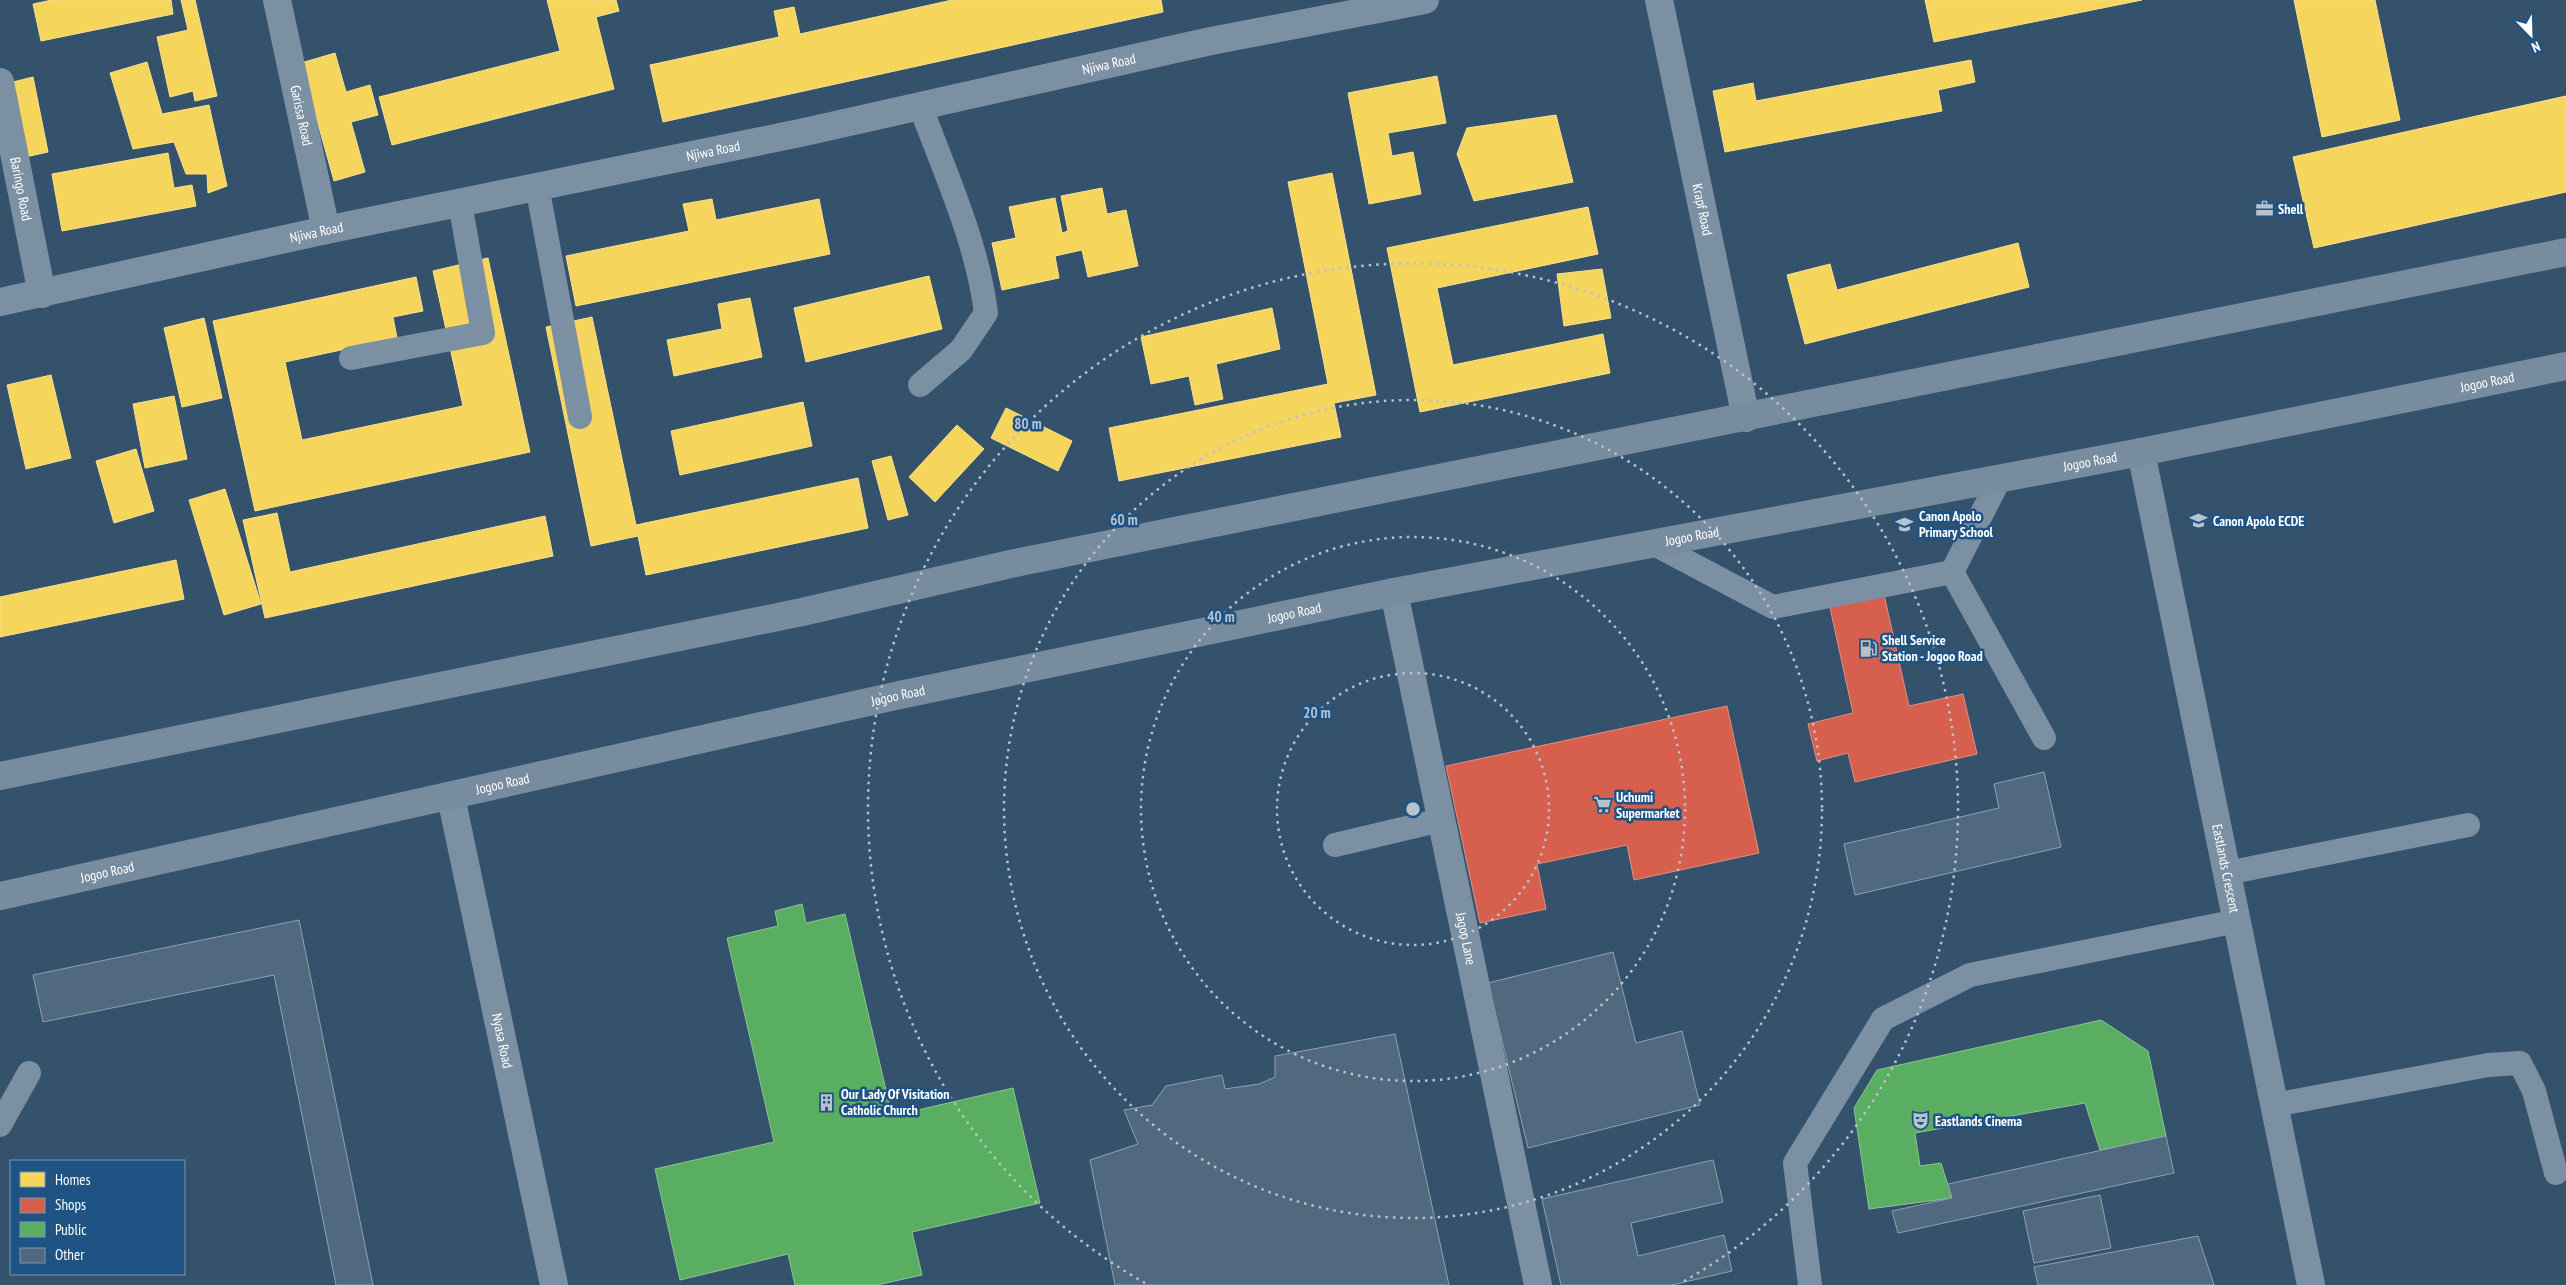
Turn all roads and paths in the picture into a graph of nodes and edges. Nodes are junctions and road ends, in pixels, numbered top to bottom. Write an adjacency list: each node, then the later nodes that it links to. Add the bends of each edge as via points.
1 (277, 0): 8 (street, Garissa Road)
2 (1425, 0): 5 (street, Njiwa Road, via 1211,41)
3 (1659, 0): 16 (street, Krapf Road)
4 (0, 82): 10 (street, Baringo Road)
5 (920, 105): 6 (street, Njiwa Road, via 800,133); 14 (lane, via 966,228 982,281 986,313 961,350)
6 (537, 186): 7 (street, Njiwa Road); 15 (lane)
7 (460, 202): 8 (street, Njiwa Road); 12 (lane, via 483,333)
8 (326, 230): 10 (street, Njiwa Road)
9 (2566, 252): 16 (main road)
10 (42, 294): 11 (street, Njiwa Road)
11 (0, 302)
12 (351, 358)
13 (2566, 366): 17 (main road, Jogoo Road)
14 (920, 385)
15 (580, 417)
16 (1746, 418): 23 (main road, via 1015,563 802,612)
17 (2141, 452): 18 (main road, Jogoo Road); 28 (street, Eastlands Crescent)
18 (2000, 478): 19 (main road, Jogoo Road); 20 (lane)
19 (1652, 543): 20 (lane, via 1773,607); 21 (main road, Jogoo Road)
20 (1952, 572): 22 (lane)
21 (1394, 592): 24 (main road, Jogoo Road, via 895,696); 25 (street, Jagoo Lane)
22 (2044, 738)
23 (0, 776)
24 (452, 797): 29 (main road, Jogoo Road); 35 (street, Nyasa Road)
25 (1441, 820): 27 (lane); 36 (street, Jagoo Lane)
26 (2468, 825): 28 (lane)
27 (1335, 845)
28 (2227, 873): 30 (street, Eastlands Crescent)
29 (0, 896)
30 (2237, 921): 32 (street, Eastlands Crescent); 37 (lane, via 1970,975 1883,1019 1795,1162)
31 (29, 1073): 33 (lane)
32 (2274, 1105): 34 (lane, via 2488,1065 2520,1063 2534,1091); 38 (street, Eastlands Crescent)
33 (0, 1125)
34 (2556, 1173)
35 (554, 1285)
36 (1538, 1285)
37 (1810, 1285)
38 (2311, 1285)

